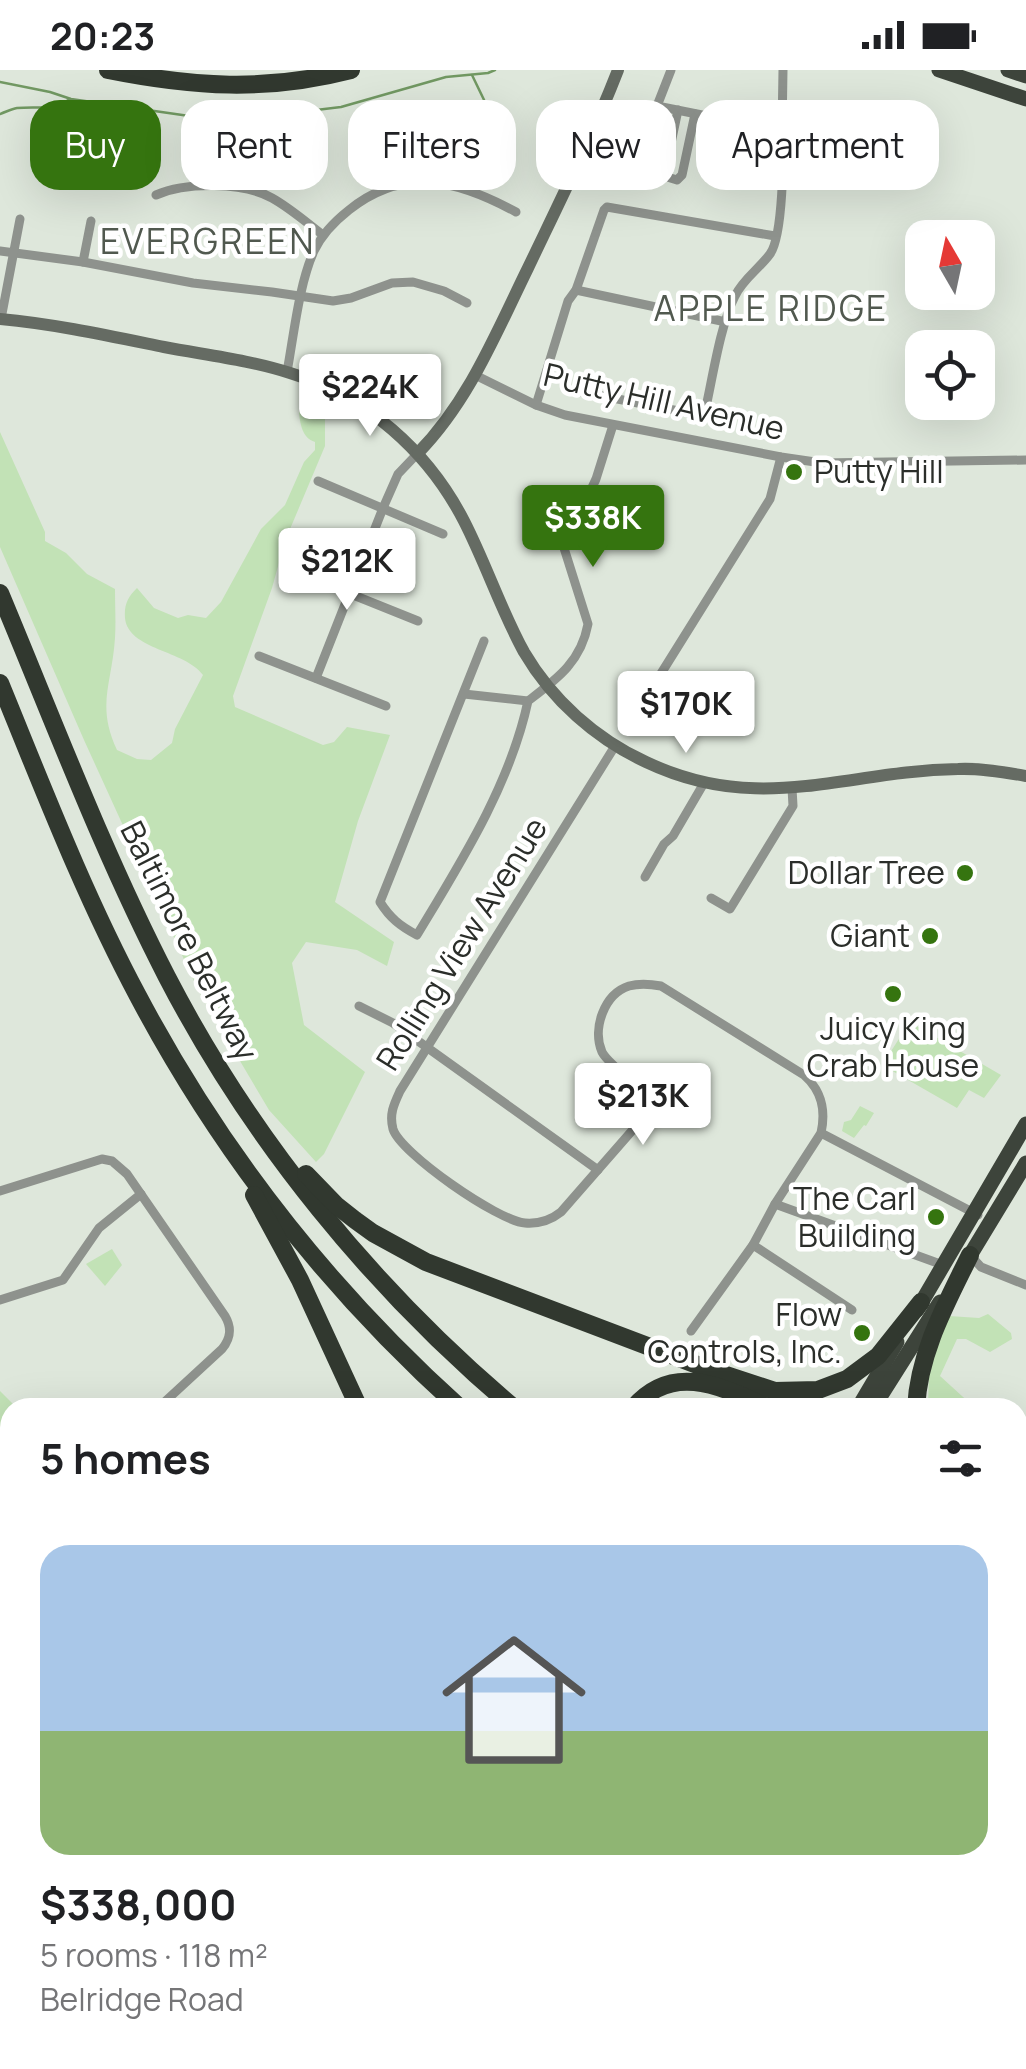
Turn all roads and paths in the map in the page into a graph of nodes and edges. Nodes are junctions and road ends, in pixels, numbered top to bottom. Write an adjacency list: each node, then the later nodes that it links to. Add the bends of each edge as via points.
1 (108, 70): 2 (highway, via 243,86)
2 (351, 70)
3 (618, 70): 29 (main road)
4 (671, 70): 11 (street, via 656,106)
5 (783, 70): 10 (street)
6 (939, 70): 9 (highway)
7 (1008, 70): 8 (highway)
8 (1026, 76)
9 (1026, 99)
10 (783, 100)
11 (678, 110): 12 (street); 12 (street, via 664,176 678,180)
12 (695, 114)
13 (781, 190): 19 (street)
14 (156, 195): 18 (street, via 186,186 259,192)
15 (516, 212): 18 (street, via 466,188 413,183 366,198)
16 (20, 220): 21 (street)
17 (91, 221): 22 (street)
18 (323, 235): 24 (street)
19 (776, 236): 23 (street, via 606,208); 27 (street, via 737,292)
20 (0, 251): 21 (street)
21 (14, 252): 22 (street); 26 (street)
22 (83, 262): 24 (street)
23 (576, 290): 27 (street); 31 (street)
24 (302, 298): 25 (street, via 340,301 413,282); 28 (street)
25 (467, 304)
26 (1, 319): 28 (main road)
27 (726, 322): 32 (street, via 704,416)
28 (287, 372): 35 (main road, via 356,403)
29 (475, 375): 31 (street, Putty Hill Avenue); 35 (main road)
30 (582, 392): 32 (street)
31 (536, 405): 33 (street, Putty Hill Avenue)
32 (662, 408): 34 (street)
33 (613, 425): 34 (street, Putty Hill Avenue); 49 (street, via 564,548 587,614 586,636 565,673)
34 (657, 433): 36 (street, Putty Hill Avenue)
35 (418, 453): 39 (street, via 398,474); 49 (main road, via 464,521 524,652)
36 (782, 458): 37 (street, Putty Hill Avenue, via 839,464); 53 (street, via 770,498)
37 (1026, 460)
38 (318, 481): 39 (street)
39 (382, 508): 40 (street); 43 (street)
40 (444, 534)
41 (291, 570): 43 (street)
42 (0, 593): 60 (highway, Baltimore Beltway, via 96,828)
43 (349, 593): 44 (street); 47 (street)
44 (418, 621)
45 (484, 641): 50 (street)
46 (259, 656): 47 (street)
47 (316, 678): 52 (street)
48 (0, 682): 67 (highway, Baltimore Beltway, via 103,928)
49 (548, 686): 51 (street); 54 (main road)
50 (464, 694): 51 (street); 51 (street, via 380,902 416,934 497,790)
51 (528, 701)
52 (386, 706)
53 (627, 728)
54 (615, 746): 56 (main road); 62 (street, Rolling View Avenue)
55 (1026, 776): 57 (main road, via 943,770)
56 (704, 782): 57 (main road); 58 (street)
57 (792, 788): 59 (street, via 793,806 730,910)
58 (645, 877)
59 (711, 898)
60 (168, 980): 80 (highway, via 232,1080 318,1188 374,1233 438,1267 745,1383 789,1392 833,1386 863,1368); 86 (highway, Baltimore Beltway, via 228,1082 317,1206 388,1289)
61 (359, 1006): 62 (street)
62 (428, 1048): 69 (street); 69 (street, Rolling View Avenue, via 391,1117 398,1140 434,1170 493,1212 524,1223 554,1218)
63 (658, 1101): 64 (street, via 677,1113); 66 (street, via 610,1063 600,1044 605,1008 628,986 660,986 804,1075 822,1102); 69 (street, Rolling View Avenue)
64 (698, 1113)
65 (1026, 1124): 73 (highway)
66 (821, 1133): 72 (street); 73 (street)
67 (228, 1146): 84 (highway); 85 (highway, Baltimore Beltway, via 360,1310)
68 (1026, 1163): 74 (highway)
69 (598, 1170)
70 (0, 1191): 71 (street, via 105,1159)
71 (141, 1194): 79 (street, via 99,1228 63,1280); 83 (street, via 230,1328 222,1349)
72 (775, 1204): 75 (street); 77 (street)
73 (974, 1213): 74 (street); 77 (highway)
74 (990, 1222): 76 (highway)
75 (753, 1245): 81 (street); 82 (street)
76 (970, 1255): 78 (street, via 981,1267); 90 (highway); 91 (highway, via 928,1346)
77 (943, 1266): 80 (highway)
78 (1026, 1286)
79 (0, 1300)
80 (922, 1302): 89 (highway)
81 (852, 1310)
82 (692, 1332)
83 (169, 1398)
84 (354, 1398)
85 (450, 1398)
86 (502, 1398)
87 (645, 1398): 88 (highway, via 667,1383 688,1380)
88 (743, 1398)
89 (864, 1398)
90 (879, 1398)
91 (917, 1398)

